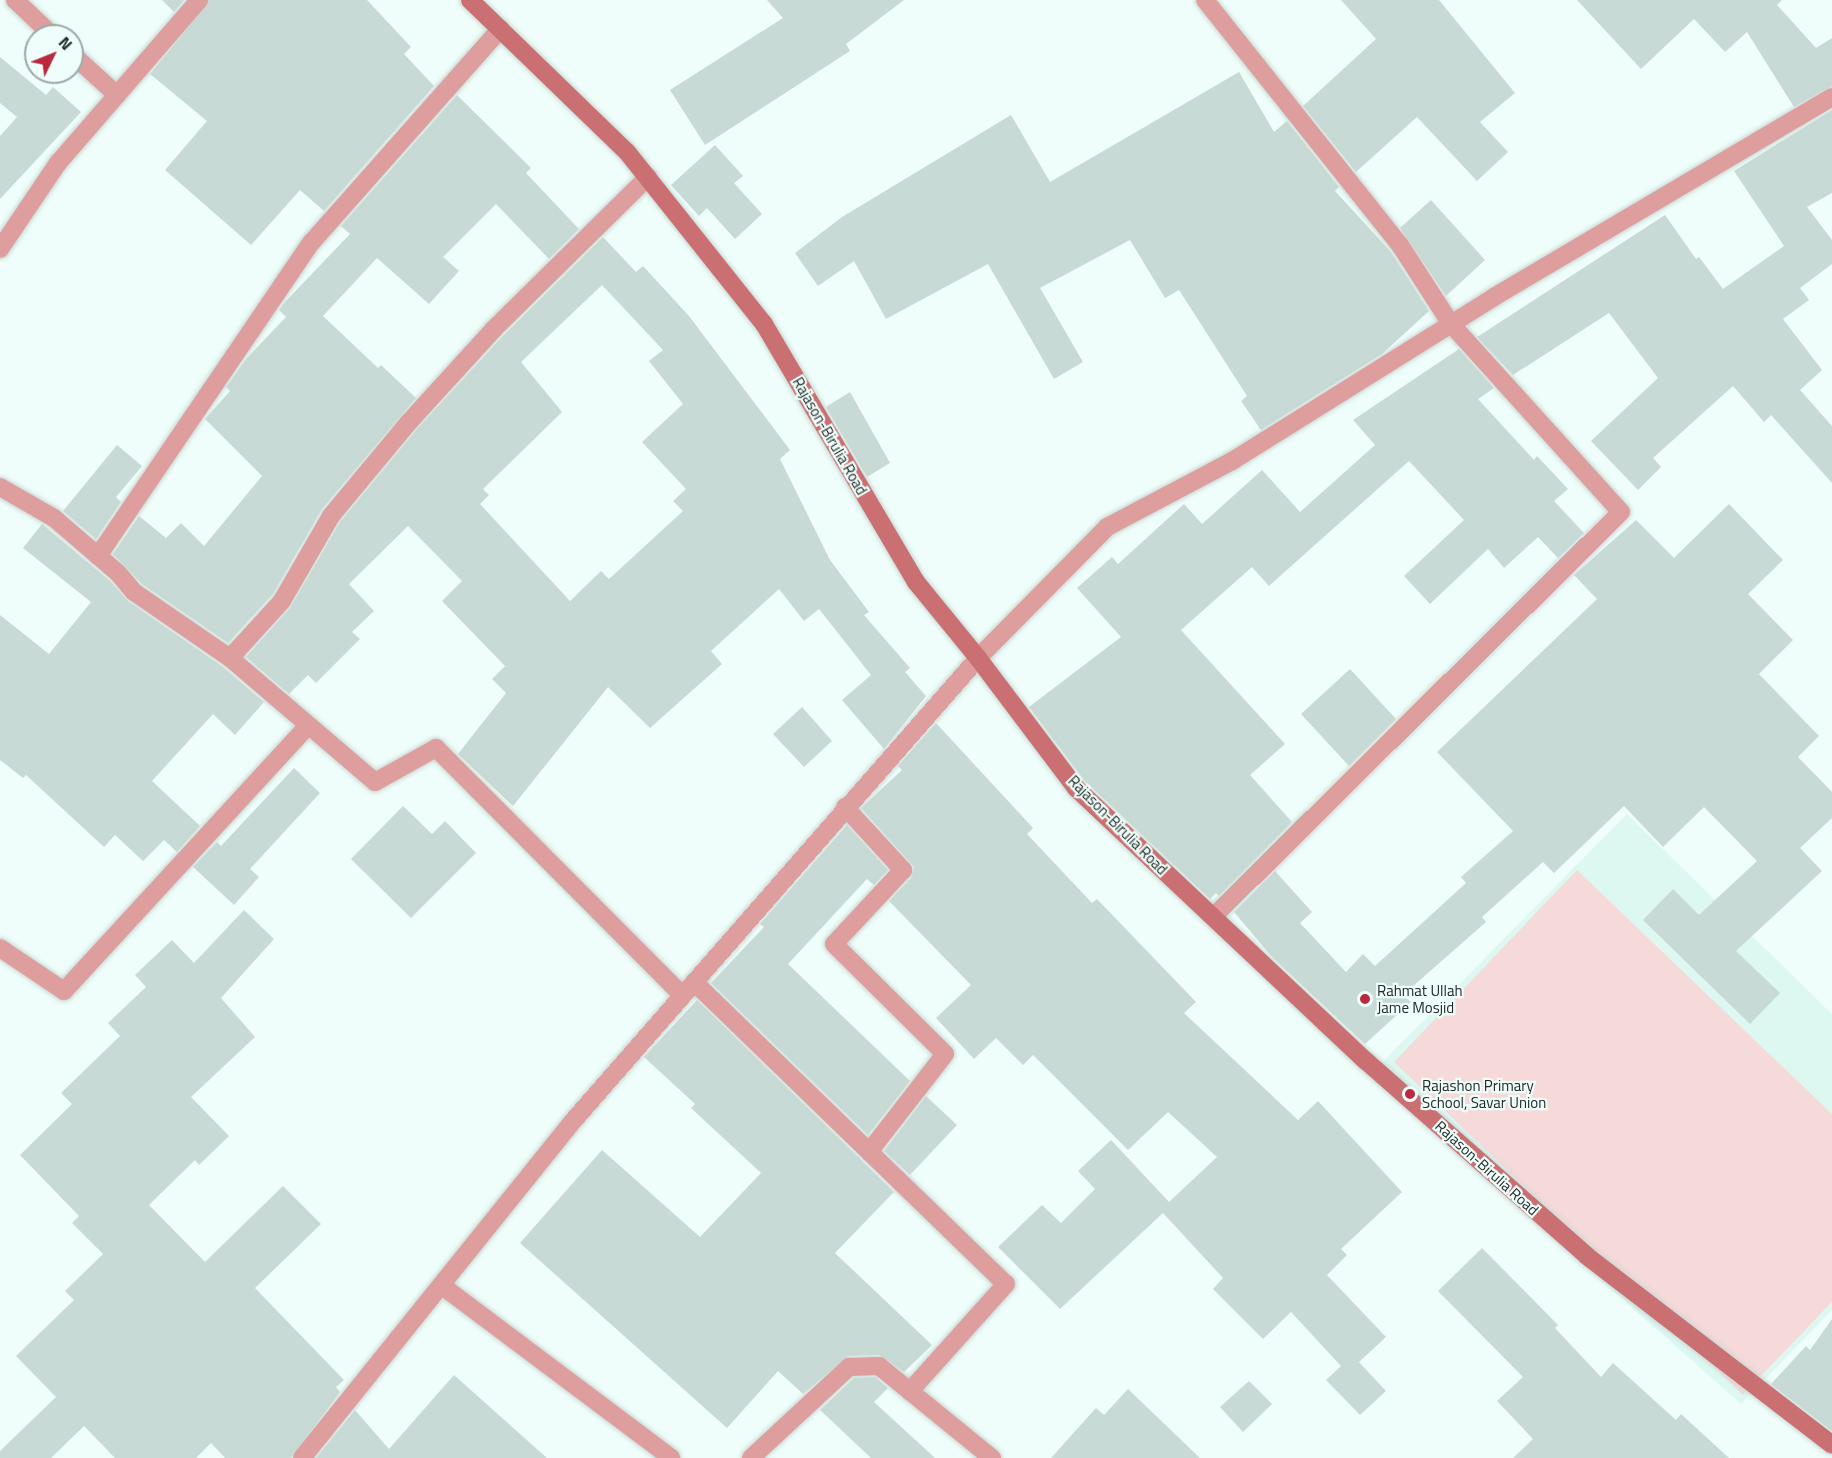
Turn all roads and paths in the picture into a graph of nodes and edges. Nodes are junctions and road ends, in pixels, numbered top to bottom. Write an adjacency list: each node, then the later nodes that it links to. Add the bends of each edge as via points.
1 (15, 0): 5 (street)
2 (199, 0): 8 (street)
3 (470, 0): 6 (street, Rajason-Birulia Road)
4 (1205, 0): 12 (street, via 1400,245)
5 (40, 24)
6 (500, 29): 10 (street, Rajason-Birulia Road); 14 (street, via 311,243)
7 (84, 65): 8 (street)
8 (117, 95): 11 (street, via 58,163)
9 (1832, 97): 12 (street)
10 (648, 177): 15 (street, via 493,330 409,422 330,516 282,601); 16 (street, Rajason-Birulia Road, via 764,324 916,582)
11 (0, 249)
12 (1451, 324): 16 (street, via 1232,461 1107,527); 19 (street, via 1621,512)
13 (0, 488): 14 (street, via 54,518)
14 (98, 556): 15 (street, via 134,592)
15 (230, 658): 17 (street)
16 (978, 658): 18 (street); 19 (street, Rajason-Birulia Road, via 1076,788)
17 (308, 726): 20 (street, via 64,991); 21 (street, via 375,782 436,748)
18 (845, 807): 21 (street); 22 (street, via 903,870 834,944 945,1054)
19 (1213, 917): 25 (street, Rajason-Birulia Road, via 1587,1257)
20 (0, 948)
21 (688, 988): 22 (street); 23 (street, via 573,1121)
22 (869, 1152): 24 (street, via 1006,1284)
23 (441, 1285): 26 (street); 27 (street)
24 (910, 1391): 28 (street, via 879,1366 849,1368); 29 (street)
25 (1832, 1445)
26 (302, 1458)
27 (671, 1458)
28 (751, 1458)
29 (992, 1458)

